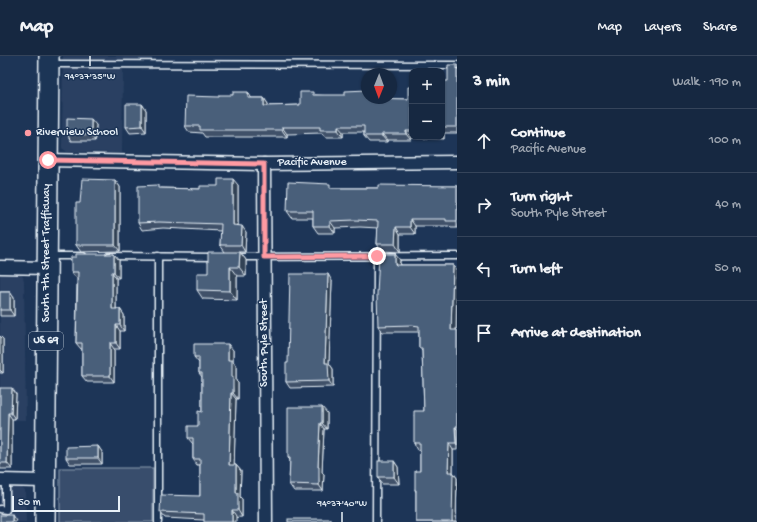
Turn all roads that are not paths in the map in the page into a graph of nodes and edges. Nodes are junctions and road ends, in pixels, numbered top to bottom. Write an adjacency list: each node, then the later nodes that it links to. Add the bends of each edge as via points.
1 (49, 60): 2 (lane); 3 (main road, South 7th Street Trafficway / US 69)
2 (457, 65)
3 (48, 160): 5 (street, Pacific Avenue); 14 (main road, South 7th Street Trafficway / US 69)
4 (457, 162): 5 (street, Pacific Avenue)
5 (264, 164): 13 (street, South Pyle Street)
6 (89, 256): 14 (lane)
7 (104, 256): 8 (lane)
8 (158, 256): 9 (lane); 20 (lane)
9 (219, 256)
10 (377, 256): 11 (lane); 13 (lane); 22 (lane)
11 (457, 256)
12 (234, 257): 13 (lane)
13 (264, 257): 21 (street, South Pyle Street)
14 (46, 262): 15 (street); 17 (main road, South 7th Street Trafficway / US 69)
15 (0, 267)
16 (3, 480): 17 (street); 18 (lane, via 6,510)
17 (45, 481): 19 (main road, South 7th Street Trafficway / US 69)
18 (0, 509)
19 (45, 522)
20 (158, 522)
21 (266, 522)
22 (376, 522)

